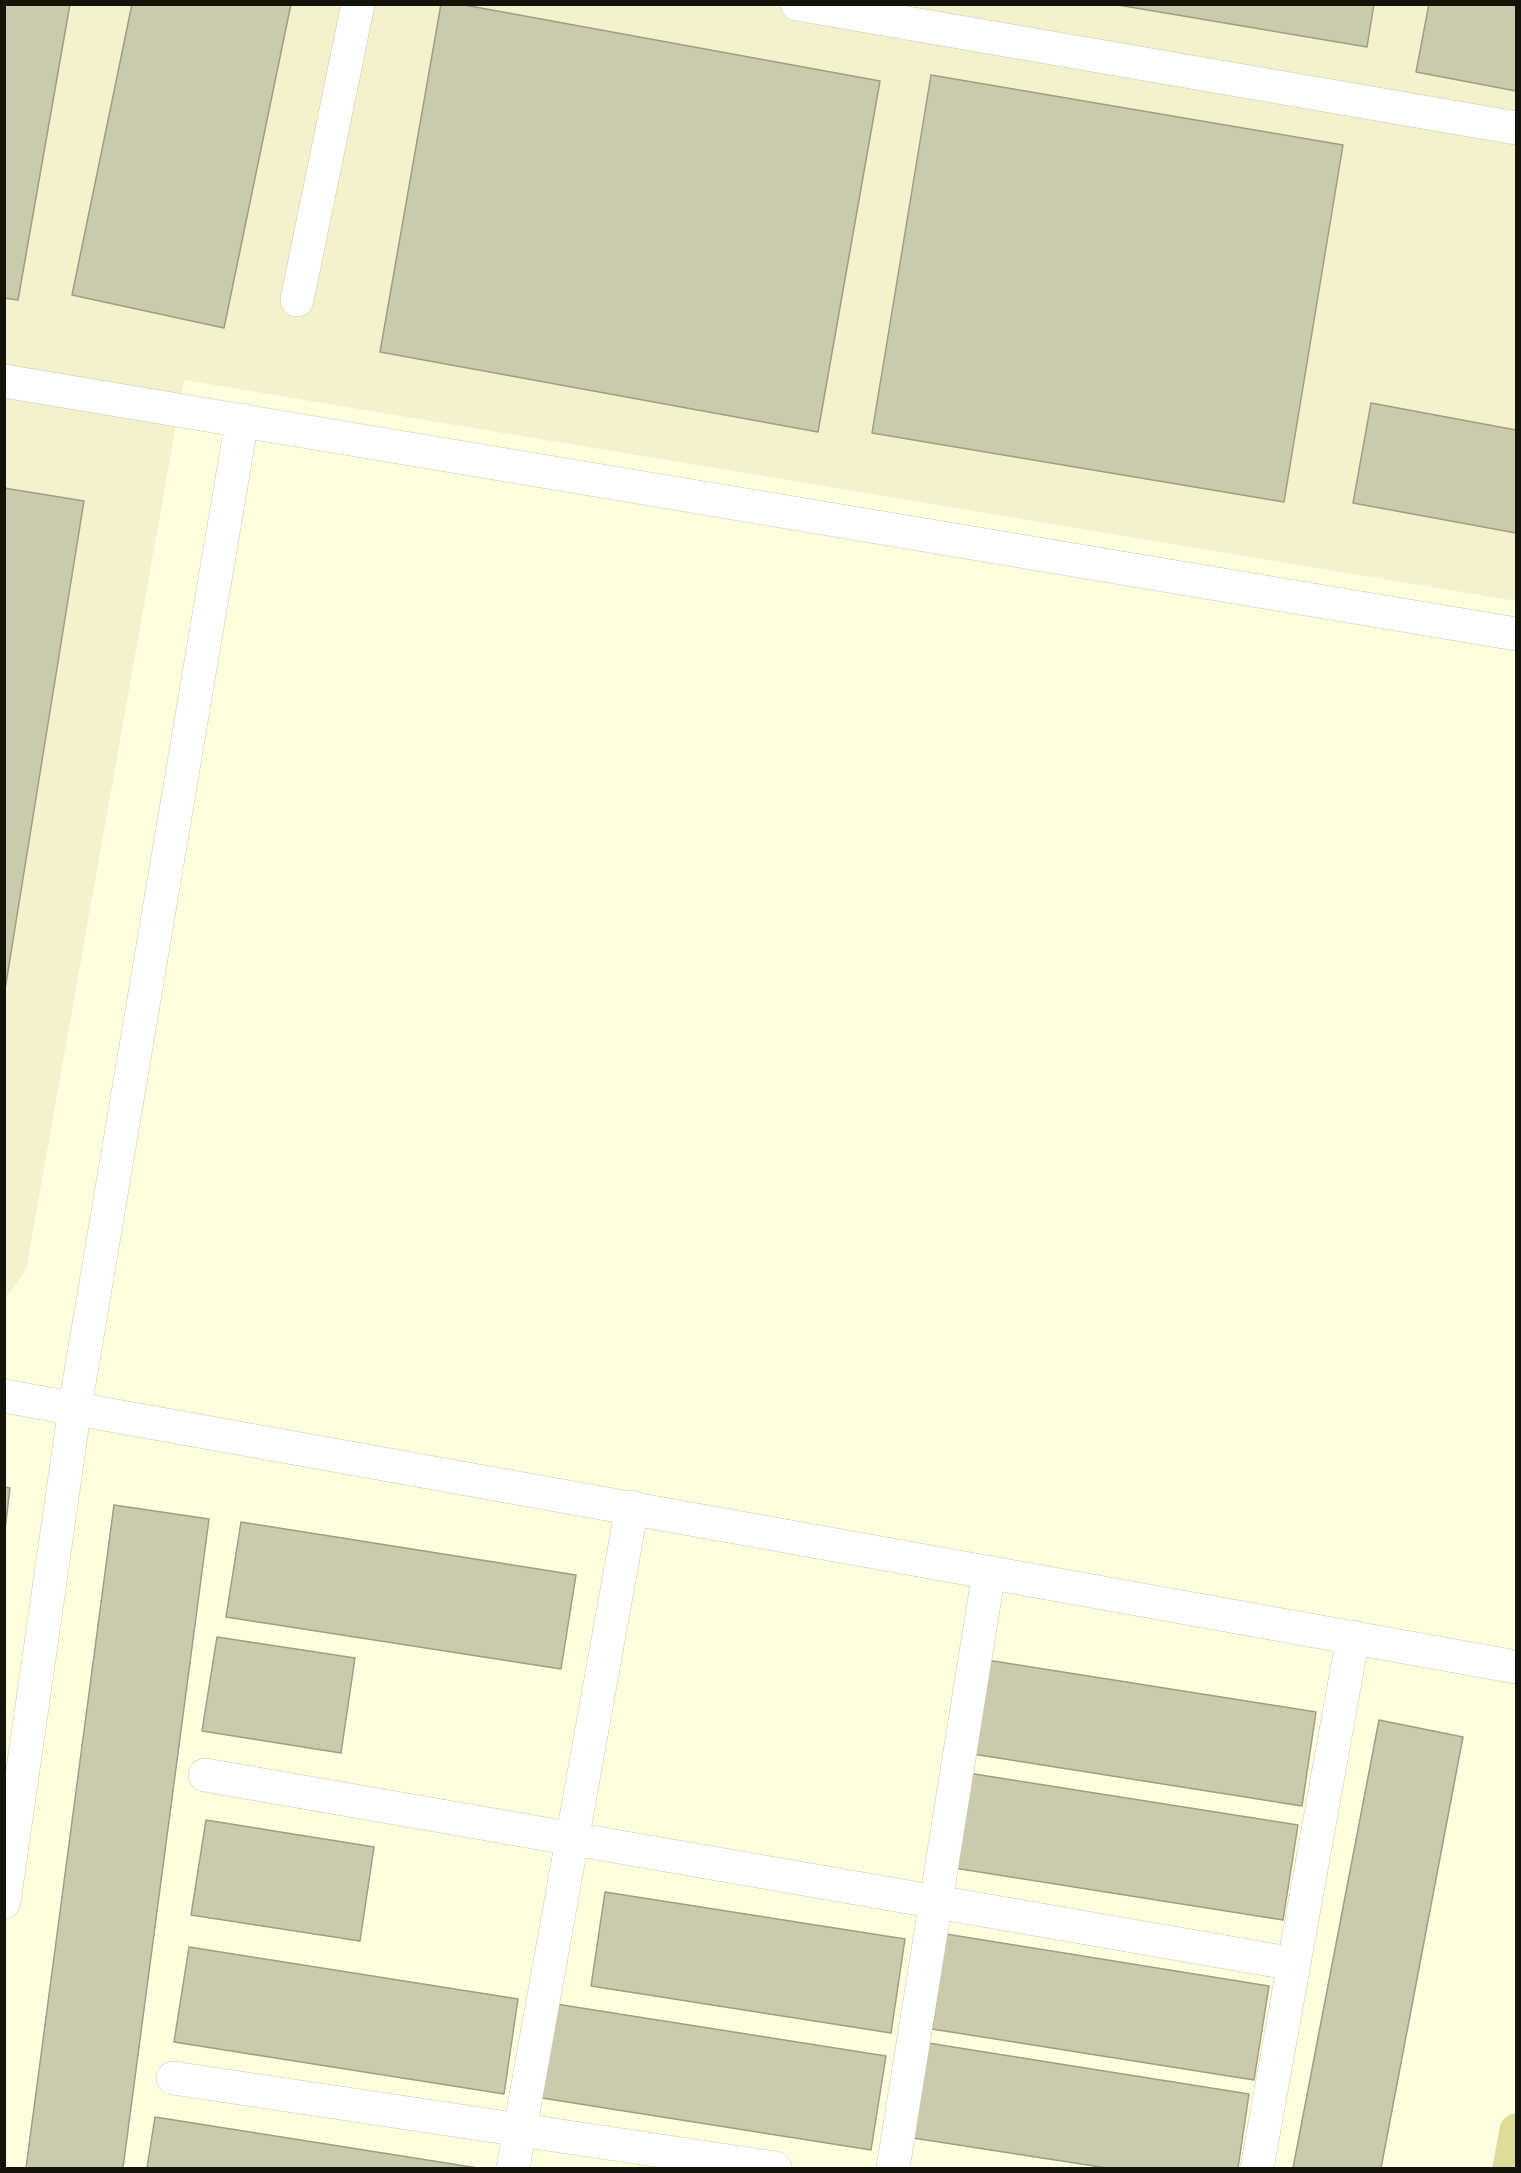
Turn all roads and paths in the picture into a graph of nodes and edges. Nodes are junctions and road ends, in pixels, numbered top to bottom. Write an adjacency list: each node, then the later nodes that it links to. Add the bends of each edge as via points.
1 (358, 4): 4 (street)
2 (797, 4): 3 (street)
3 (1516, 128)
4 (297, 300)
5 (4, 381): 6 (street)
6 (242, 420): 7 (street); 9 (street)
7 (1516, 634)
8 (4, 1396): 9 (street)
9 (75, 1407): 10 (street); 16 (street)
10 (632, 1507): 11 (street); 15 (street)
11 (989, 1572): 12 (street); 17 (street)
12 (1353, 1637): 13 (street); 18 (street)
13 (1516, 1666)
14 (205, 1775): 15 (street)
15 (572, 1839): 17 (street); 21 (street)
16 (4, 1902)
17 (936, 1902): 18 (street); 24 (street)
18 (1294, 1964): 25 (street)
19 (173, 2078): 21 (street)
20 (1516, 2130): 26 (main road)
21 (520, 2131): 22 (street); 23 (street)
22 (513, 2169)
23 (775, 2169)
24 (893, 2169)
25 (1257, 2169)
26 (1509, 2169)

